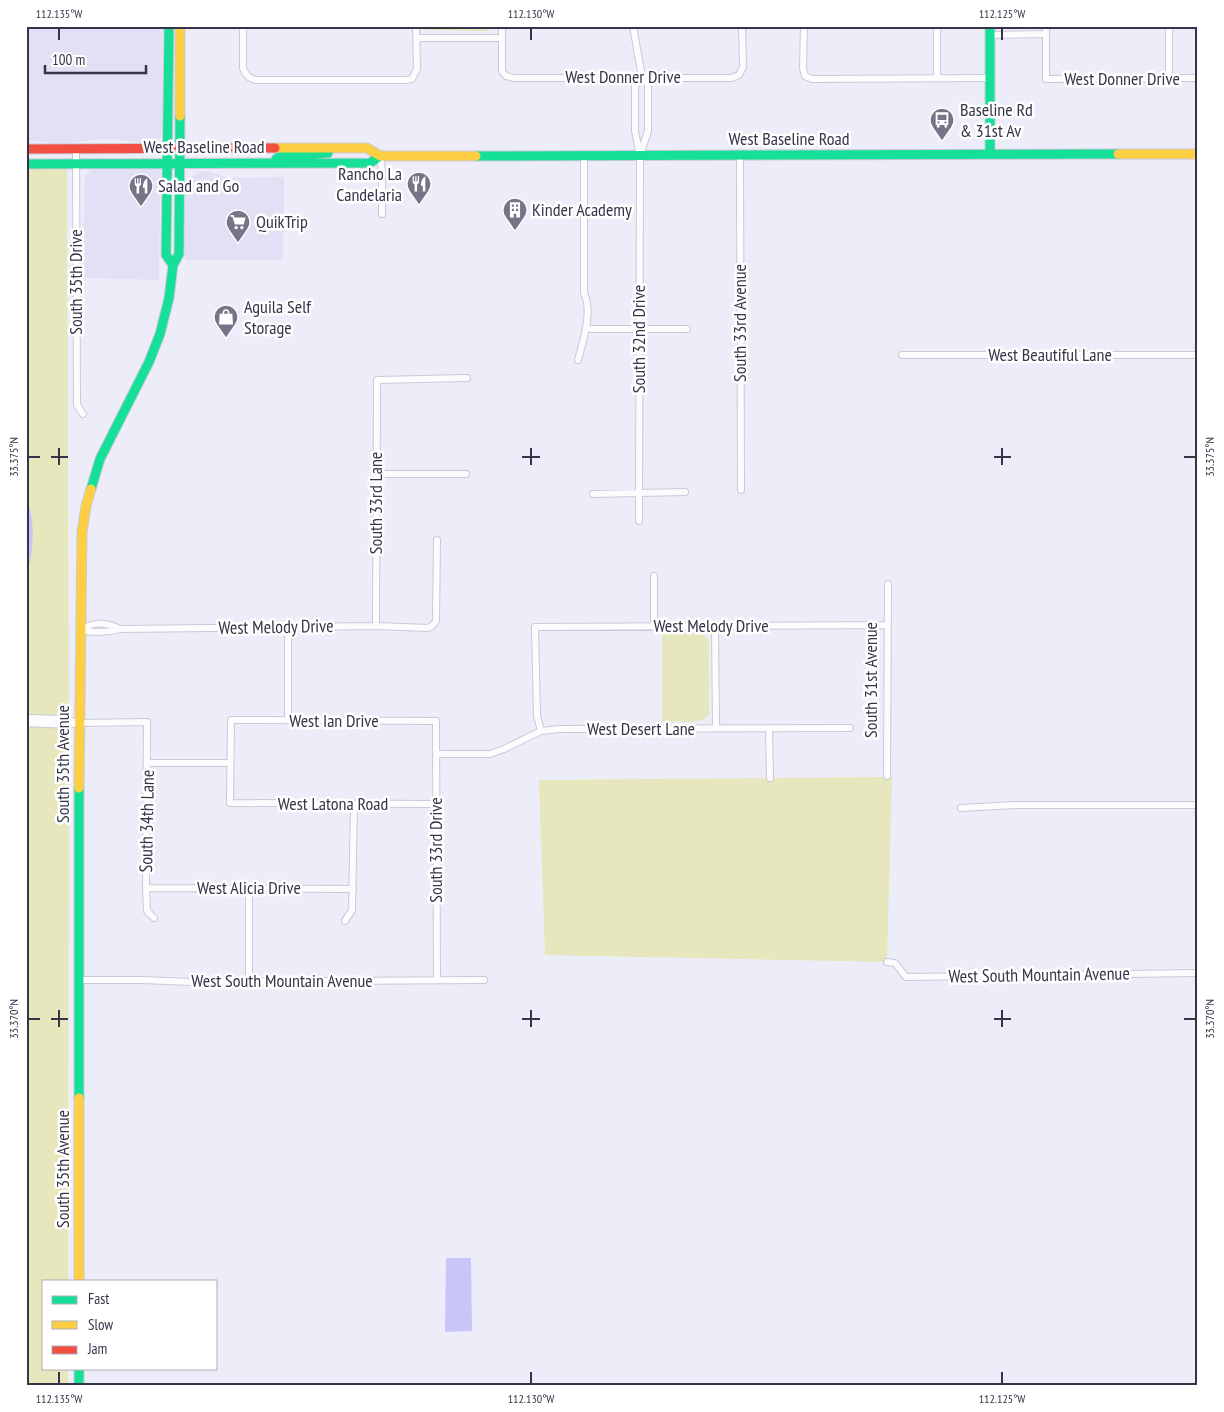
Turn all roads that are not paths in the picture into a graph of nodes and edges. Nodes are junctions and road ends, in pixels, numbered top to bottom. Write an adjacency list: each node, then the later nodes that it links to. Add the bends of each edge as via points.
1 (169, 26): 24 (main road, South 35th Avenue)
2 (180, 26): 25 (main road, South 35th Avenue)
3 (243, 26): 14 (street, via 243,68 249,78 256,80 412,79 417,69)
4 (416, 26): 14 (street)
5 (502, 26): 15 (street)
6 (633, 26): 16 (street)
7 (742, 26): 16 (street, West Donner Drive, via 743,67 739,75 732,78)
8 (804, 26): 20 (street, via 803,68 805,76 812,79)
9 (937, 26): 20 (street)
10 (1046, 26): 13 (street)
11 (1169, 26): 18 (street)
12 (990, 30): 13 (street); 17 (main road)
13 (1046, 34): 18 (street, West Donner Drive, via 1046,79)
14 (417, 38): 15 (street)
15 (502, 38): 16 (street, West Donner Drive, via 502,71 506,76)
16 (642, 77): 21 (street, via 635,86); 22 (street, via 648,85)
17 (990, 78): 20 (street); 28 (main road)
18 (1169, 78): 19 (street, West Donner Drive)
19 (1198, 78)
20 (937, 79)
21 (635, 106): 22 (street); 32 (street)
22 (648, 106): 32 (street, via 648,131)
23 (76, 148): 24 (main road, West Baseline Road); 27 (main road); 36 (street, South 35th Drive)
24 (168, 148): 25 (main road, West Baseline Road); 37 (main road, South 35th Avenue)
25 (180, 148): 26 (main road, West Baseline Road); 38 (main road, South 35th Avenue)
26 (343, 148): 30 (main road, West Baseline Road, via 367,148); 34 (main road, via 324,154 278,157)
27 (26, 149)
28 (990, 154): 29 (main road, West Baseline Road); 33 (main road, West Baseline Road)
29 (1198, 154)
30 (380, 156): 31 (main road, West Baseline Road); 34 (main road, West Baseline Road, via 370,163); 39 (street)
31 (584, 156): 32 (main road, West Baseline Road); 46 (street, via 584,293 587,302 586,328)
32 (640, 156): 33 (main road, West Baseline Road); 43 (street, South 32nd Drive)
33 (740, 156): 51 (street, South 33rd Avenue)
34 (273, 163): 38 (main road, West Baseline Road)
35 (26, 164): 36 (main road, West Baseline Road)
36 (76, 164): 37 (main road, West Baseline Road); 48 (street, South 35th Drive, via 77,405)
37 (168, 164): 38 (main road, West Baseline Road); 40 (main road, South 35th Avenue, via 166,256)
38 (180, 164): 40 (main road, South 35th Avenue, via 179,254)
39 (382, 214)
40 (173, 265): 64 (main road, South 35th Avenue, via 160,334 100,459 90,490 82,532)
41 (591, 329): 43 (street)
42 (687, 329): 43 (street)
43 (639, 330): 53 (street, South 32nd Drive)
44 (1198, 355): 45 (street, West Beautiful Lane)
45 (902, 356)
46 (578, 360)
47 (467, 378): 49 (street, South 33rd Lane, via 377,380)
48 (83, 414)
49 (376, 474): 50 (street); 60 (street, South 33rd Lane)
50 (466, 474)
51 (741, 490)
52 (685, 492): 53 (street)
53 (639, 493): 54 (street); 55 (street, South 32nd Drive)
54 (593, 494)
55 (639, 521)
56 (437, 540): 60 (street, West Melody Drive, via 436,620 432,626)
57 (654, 576): 61 (street)
58 (888, 584): 59 (street, South 31st Avenue)
59 (887, 625): 62 (street, West Melody Drive); 77 (street, South 31st Avenue)
60 (376, 626): 63 (street, West Melody Drive)
61 (654, 626): 62 (street, West Melody Drive); 73 (street, West Melody Drive, via 535,627)
62 (716, 626): 70 (street)
63 (288, 627): 64 (street, West Melody Drive, via 120,629 95,624); 66 (street)
64 (80, 630): 69 (main road, South 35th Avenue)
65 (26, 718): 69 (street)
66 (288, 720): 67 (street, West Ian Drive); 76 (street, West Ian Drive, via 231,720)
67 (436, 721): 74 (street, South 33rd Drive)
68 (26, 723): 69 (street)
69 (79, 723): 75 (street, South 34th Lane, via 147,722); 90 (main road, South 35th Avenue)
70 (716, 728): 71 (street, West Desert Lane); 73 (street, West Desert Lane)
71 (769, 728): 72 (street, West Desert Lane); 78 (street)
72 (850, 728)
73 (540, 731): 74 (street, West Desert Lane, via 490,754)
74 (436, 754): 80 (street, South 33rd Drive)
75 (148, 763): 76 (street); 83 (street, South 34th Lane)
76 (230, 763): 79 (street, West Latona Road, via 230,803)
77 (886, 776)
78 (770, 778)
79 (354, 804): 80 (street, West Latona Road); 85 (street)
80 (436, 804): 91 (street, South 33rd Drive)
81 (1198, 805): 82 (street)
82 (962, 808)
83 (146, 888): 84 (street, West Alicia Drive); 86 (street, South 34th Lane, via 147,911)
84 (249, 888): 85 (street, West Alicia Drive); 93 (street)
85 (353, 889): 87 (street, via 352,910)
86 (154, 918)
87 (345, 920)
88 (887, 962): 89 (street, West South Mountain Avenue, via 895,963 906,977)
89 (1198, 973)
90 (80, 980): 93 (street, West South Mountain Avenue); 94 (main road, South 35th Avenue)
91 (437, 980): 92 (street, West South Mountain Avenue); 93 (street, West South Mountain Avenue)
92 (484, 980)
93 (249, 982)
94 (79, 1280)
95 (79, 1370): 96 (main road)
96 (79, 1386)

